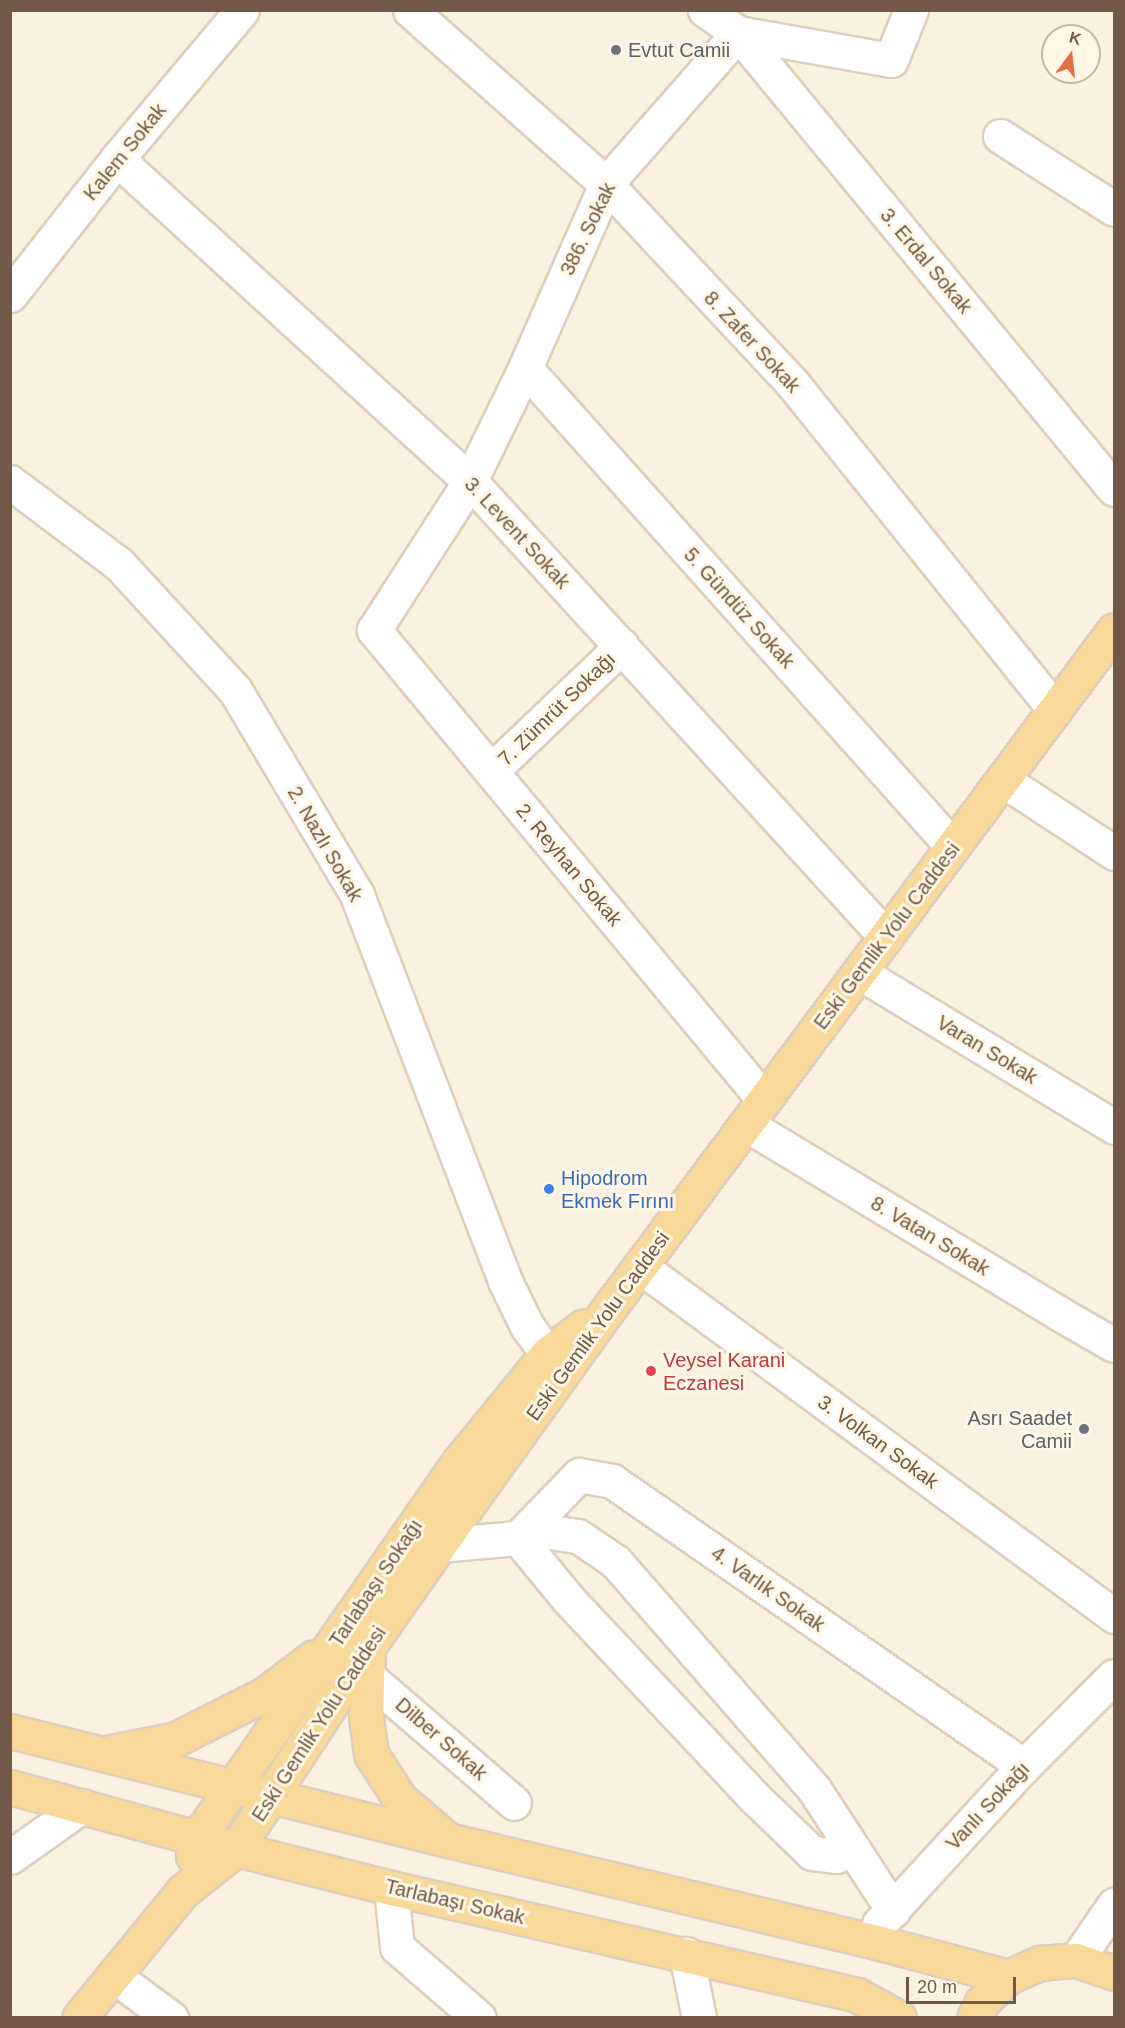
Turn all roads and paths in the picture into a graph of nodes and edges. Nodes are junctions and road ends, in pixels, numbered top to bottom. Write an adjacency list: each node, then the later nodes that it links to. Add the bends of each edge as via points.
1 (242, 10): 7 (street, Kalem Sokak)
2 (410, 10): 8 (street, 8. Zafer Sokak)
3 (705, 10): 5 (street)
4 (911, 10): 5 (street, via 891,60)
5 (738, 33): 8 (street, 386. Sokak); 14 (street, 3. Erdal Sokak)
6 (1000, 136): 9 (street)
7 (117, 159): 10 (street, Kalem Sokak); 12 (street, 3. Levent Sokak)
8 (606, 184): 11 (street, 386. Sokak); 18 (street, 8. Zafer Sokak, via 793,384)
9 (1114, 209)
10 (10, 295)
11 (525, 368): 12 (street, 386. Sokak); 21 (street, 5. Gündüz Sokak)
12 (470, 481): 15 (street, 386. Sokak); 17 (street, 3. Levent Sokak)
13 (10, 482): 30 (street, 2. Nazlı Sokak, via 119,564 235,690 357,895 505,1281 527,1326)
14 (1114, 489)
15 (374, 630): 19 (street, 2. Reyhan Sokak)
16 (1114, 630): 18 (main road, Eski Gemlik Yolu Caddesi)
17 (622, 646): 19 (street, 7. Zümrüt Sokağı); 23 (street, 3. Levent Sokak)
18 (1055, 710): 20 (main road, Eski Gemlik Yolu Caddesi)
19 (492, 771): 25 (street, 2. Reyhan Sokak)
20 (1003, 780): 21 (main road, Eski Gemlik Yolu Caddesi); 22 (street)
21 (953, 847): 23 (main road, Eski Gemlik Yolu Caddesi)
22 (1114, 853)
23 (886, 937): 24 (main road, Eski Gemlik Yolu Caddesi)
24 (860, 973): 25 (main road, Eski Gemlik Yolu Caddesi); 26 (street, Varan Sokak)
25 (755, 1112): 27 (main road, Eski Gemlik Yolu Caddesi); 29 (street, 8. Vatan Sokak, via 1059,1314)
26 (1114, 1127)
27 (641, 1267): 28 (main road, Eski Gemlik Yolu Caddesi); 33 (street, 3. Volkan Sokak)
28 (612, 1304): 30 (main road, Tarlabaşı Sokağı); 32 (main road, Eski Gemlik Yolu Caddesi)
29 (1114, 1345)
30 (547, 1354): 34 (main road, Tarlabaşı Sokağı, via 459,1462)
31 (518, 1539): 32 (street); 39 (street, 4. Varlık Sokak, via 579,1475 612,1481); 47 (street, via 569,1600 755,1798 812,1853 836,1856); 47 (street, via 549,1532 578,1536 616,1562 814,1789)
32 (439, 1545): 35 (main road, Eski Gemlik Yolu Caddesi)
33 (1114, 1616)
34 (337, 1640): 38 (main road, via 265,1694 176,1739); 41 (main road, Tarlabaşı Sokağı)
35 (368, 1661): 42 (main road, Eski Gemlik Yolu Caddesi); 43 (street, Dilber Sokak); 46 (main road, via 366,1718 371,1754 400,1799)
36 (1114, 1676): 39 (street, Vanlı Sokağı)
37 (10, 1731): 38 (main road)
38 (102, 1754): 41 (main road)
39 (1024, 1766): 53 (street, Vanlı Sokağı)
40 (10, 1787): 44 (main road, Tarlabaşı Sokak)
41 (235, 1787): 42 (main road); 45 (main road, Tarlabaşı Sokağı)
42 (273, 1796): 46 (main road); 48 (main road, Eski Gemlik Yolu Caddesi)
43 (514, 1803)
44 (82, 1806): 45 (main road, Tarlabaşı Sokak); 49 (street)
45 (198, 1838): 48 (main road, Tarlabaşı Sokak); 51 (main road, Tarlabaşı Sokağı)
46 (448, 1840): 54 (main road)
47 (852, 1848): 53 (street)
48 (236, 1850): 50 (main road, Tarlabaşı Sokak); 51 (main road, Eski Gemlik Yolu Caddesi)
49 (10, 1857)
50 (391, 1888): 55 (main road, Tarlabaşı Sokak); 62 (street, via 397,1947)
51 (182, 1892): 58 (main road, Eski Gemlik Yolu Caddesi)
52 (1114, 1905): 56 (street)
53 (893, 1910): 54 (street, Vanlı Sokağı)
54 (865, 1939): 59 (main road)
55 (686, 1954): 63 (street); 64 (main road, Tarlabaşı Sokak, via 857,1995)
56 (1076, 1960): 57 (main road); 59 (main road, via 1040,1964)
57 (1114, 1973)
58 (114, 1976): 60 (main road, Eski Gemlik Yolu Caddesi); 61 (street)
59 (1008, 1977): 65 (main road, via 982,2002)
60 (79, 2018)
61 (171, 2018)
62 (479, 2018)
63 (699, 2018)
64 (898, 2018)
65 (974, 2018)

